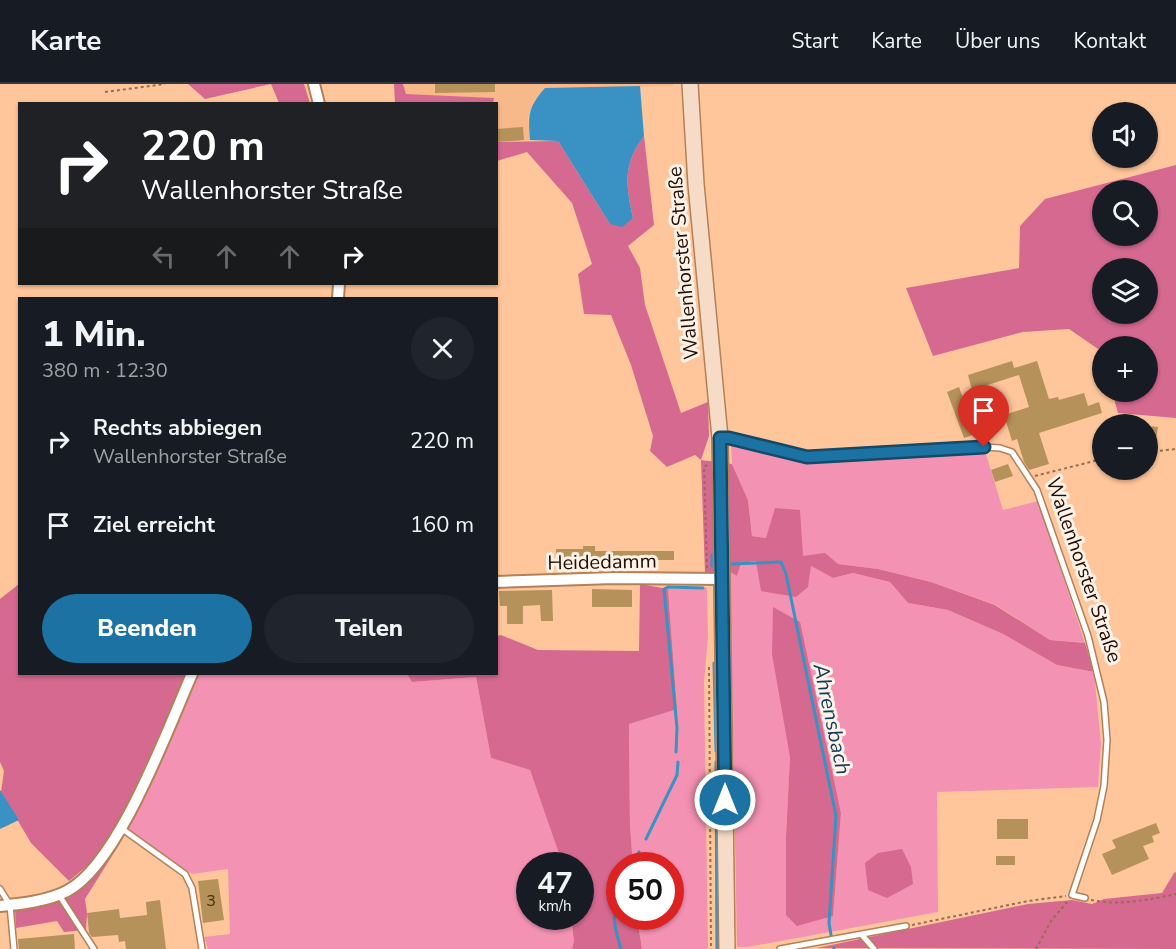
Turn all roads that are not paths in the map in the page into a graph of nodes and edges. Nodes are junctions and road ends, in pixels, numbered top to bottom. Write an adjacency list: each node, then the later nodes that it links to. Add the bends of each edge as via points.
1 (314, 84): 3 (street)
2 (690, 84): 4 (main road, Wallenhorster Straße)
3 (319, 102)
4 (720, 438): 5 (street, Wallenhorster Straße, via 807,457); 6 (main road, Wallenhorster Straße)
5 (984, 447): 12 (lane, Wallenhorster Straße, via 1011,452 1031,478 1088,636 1104,702 1104,786 1072,895)
6 (716, 580): 7 (street, Heidedamm); 19 (main road, Wallenhorster Straße)
7 (498, 582)
8 (192, 675): 9 (street)
9 (121, 828): 11 (street, via 88,875 69,891); 18 (lane, via 185,874 192,888)
10 (0, 889): 13 (lane)
11 (58, 894): 13 (street); 17 (lane)
12 (1085, 898)
13 (5, 905): 16 (lane)
14 (906, 926): 15 (lane)
15 (862, 935): 20 (lane); 21 (lane)
16 (14, 949)
17 (94, 949)
18 (202, 949)
19 (727, 949)
20 (780, 949)
21 (874, 949)

